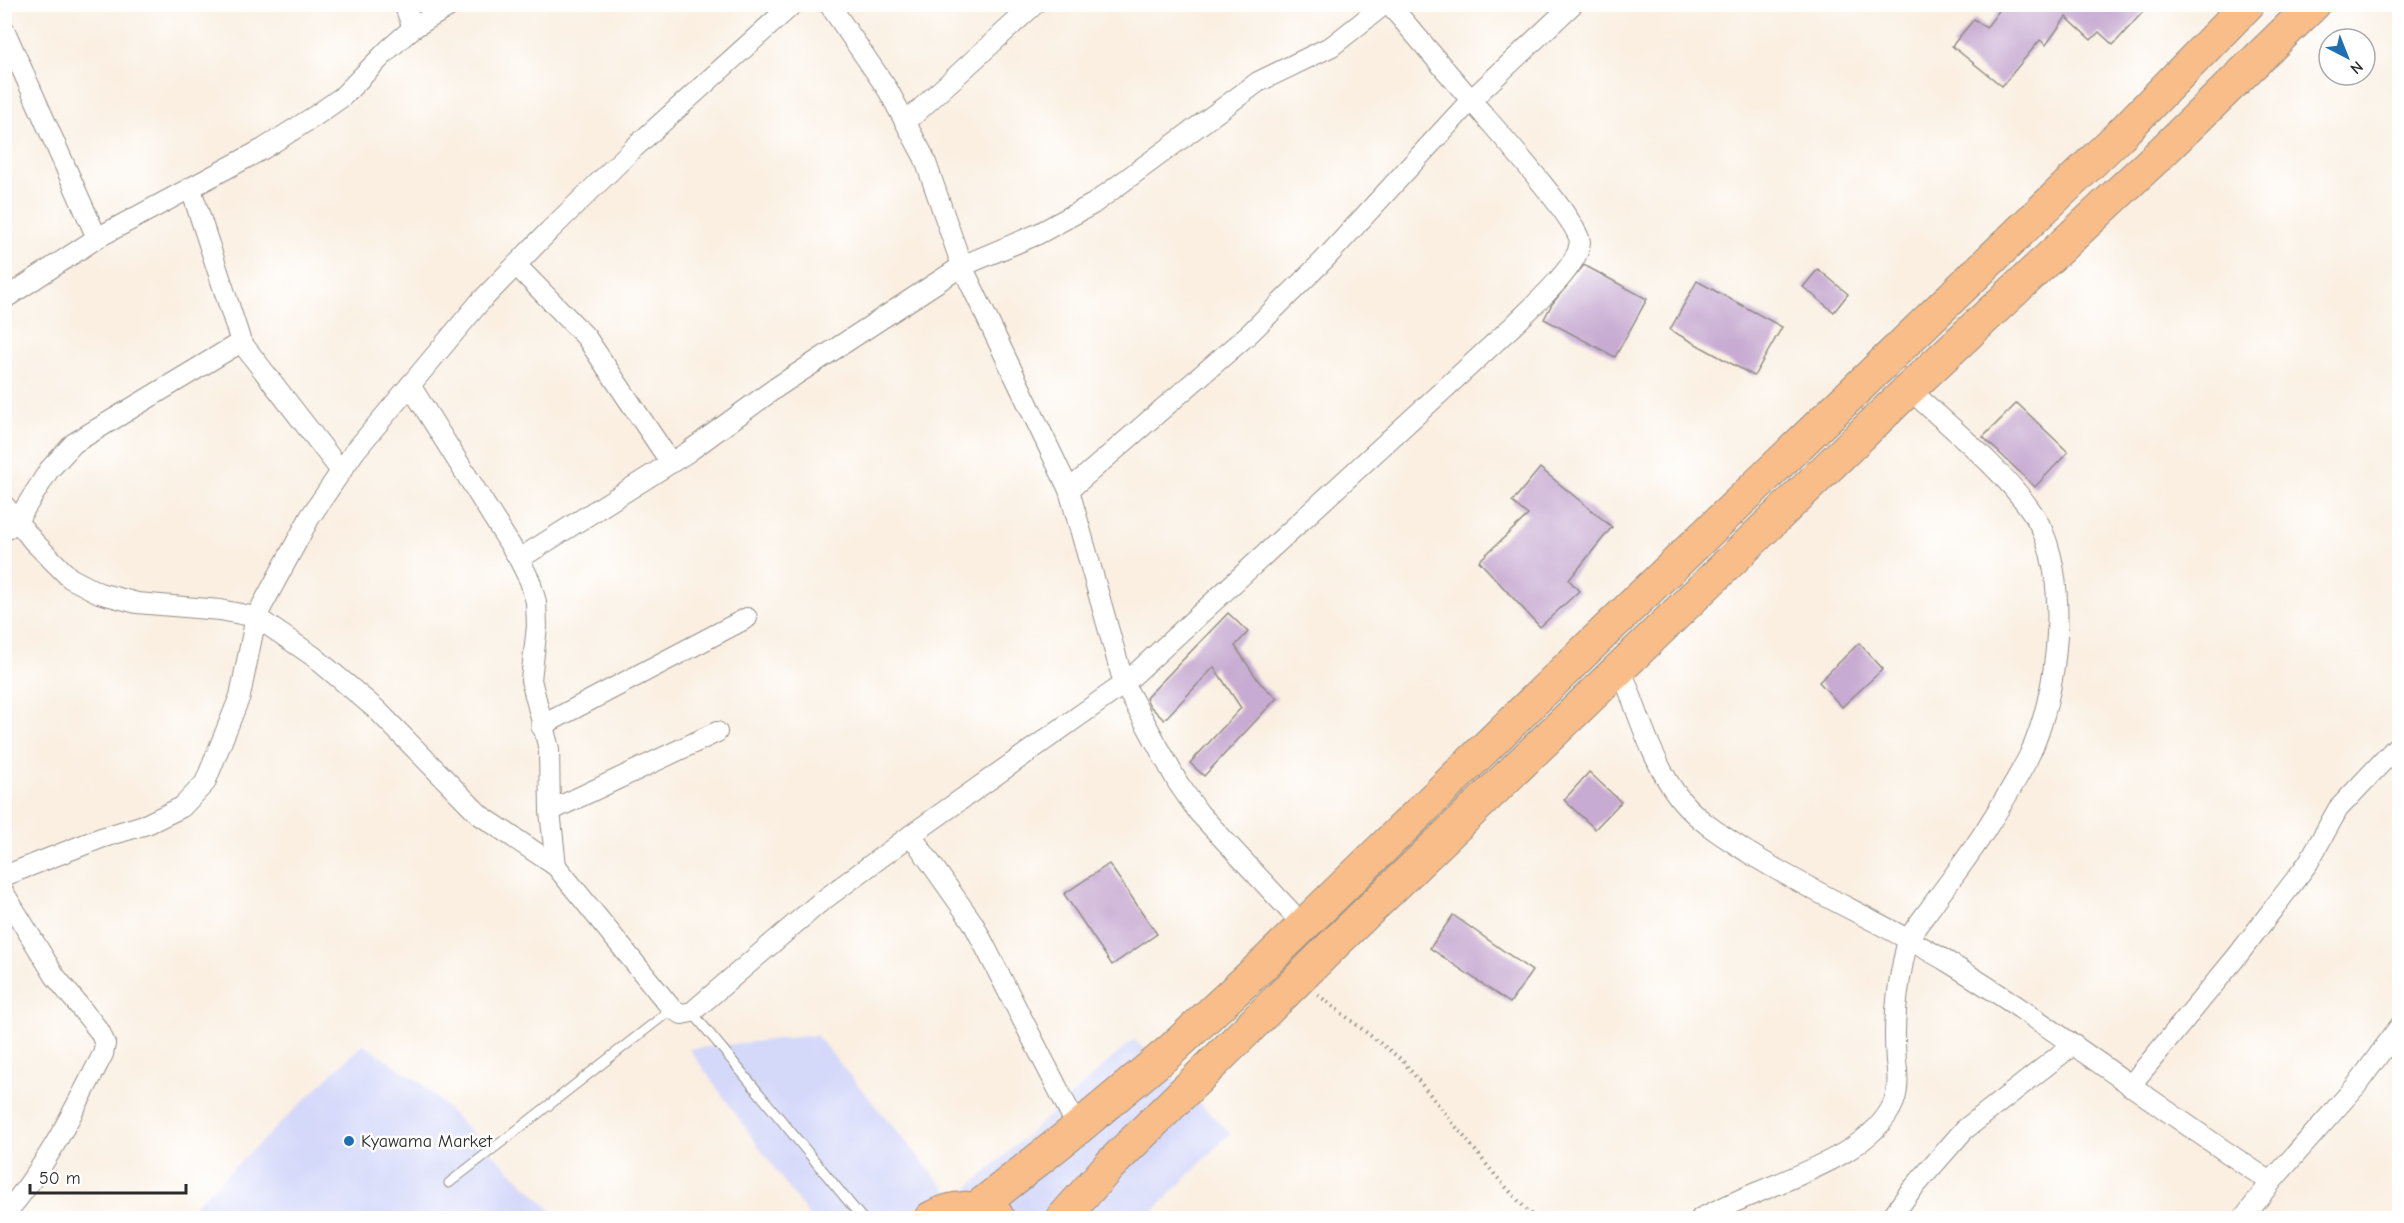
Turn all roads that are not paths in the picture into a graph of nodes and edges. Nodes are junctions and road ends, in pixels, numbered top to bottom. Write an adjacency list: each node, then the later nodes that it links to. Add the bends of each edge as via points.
1 (404, 4): 10 (street)
2 (453, 4): 10 (street)
3 (793, 4): 16 (street, via 635,147)
4 (829, 4): 13 (street)
5 (1035, 4): 13 (street)
6 (1387, 4): 12 (street); 17 (street, via 1332,46 1258,82 1093,204 1038,234)
7 (1573, 4): 12 (street)
8 (2248, 4): 39 (highway, via 2120,135)
9 (2308, 6): 21 (highway, via 2161,153)
10 (413, 28): 14 (street, via 342,97 263,150)
11 (4, 29): 15 (street)
12 (1471, 100): 24 (street, via 1324,260 1250,333); 30 (street, via 1559,208 1580,242 1578,252 1515,324)
13 (906, 122): 17 (street, via 924,157)
14 (191, 189): 15 (street); 19 (street)
15 (97, 238): 18 (street)
16 (516, 265): 20 (street); 22 (street, via 586,338)
17 (962, 266): 22 (street, via 777,387); 24 (street)
18 (4, 299)
19 (241, 342): 23 (street); 25 (street, via 75,442)
20 (410, 385): 23 (street); 26 (street)
21 (1909, 389): 29 (highway); 40 (street, via 2019,494 2036,518 2049,552 2058,620 2056,658 2029,757 1987,828)
22 (671, 463): 26 (street)
23 (340, 471): 27 (street, via 310,517)
24 (1069, 490): 30 (street)
25 (9, 519): 27 (street, via 70,578 99,593 137,603)
26 (519, 559): 31 (street, via 536,602 531,680)
27 (256, 617): 36 (street, via 313,656 377,710 480,815); 37 (street, via 240,696 205,783 182,807 147,824)
28 (747, 618): 31 (street)
29 (1621, 669): 40 (street, via 1662,771 1681,801 1729,840 1789,878); 52 (highway, via 1110,1165)
30 (1124, 684): 35 (street); 39 (street, via 1178,783 1199,813)
31 (541, 726): 34 (street, via 549,749)
32 (717, 732): 34 (street)
33 (2400, 743): 44 (street, via 2338,809 2308,863 2238,956)
34 (550, 811): 36 (street)
35 (912, 835): 41 (street); 45 (street, via 973,923)
36 (556, 866): 41 (street)
37 (4, 876)
38 (4, 893): 49 (street, via 55,976 100,1032 105,1044 104,1054 59,1139)
39 (1304, 926): 45 (highway, via 1170,1051)
40 (1909, 939): 43 (street); 53 (street, via 1893,1028 1898,1087 1883,1121 1848,1150 1811,1172)
41 (682, 1010): 47 (lane); 50 (lane)
42 (2400, 1026): 46 (street, via 2356,1086)
43 (2074, 1044): 44 (street); 54 (street, via 1964,1130)
44 (2130, 1086): 46 (street)
45 (1078, 1128): 48 (highway)
46 (2271, 1182): 55 (street)
47 (449, 1183)
48 (989, 1214): 51 (highway, via 950,1209)
49 (4, 1215)
50 (862, 1218)
51 (931, 1218)
52 (1063, 1218)
53 (1701, 1218)
54 (1891, 1218)
55 (2244, 1218)

